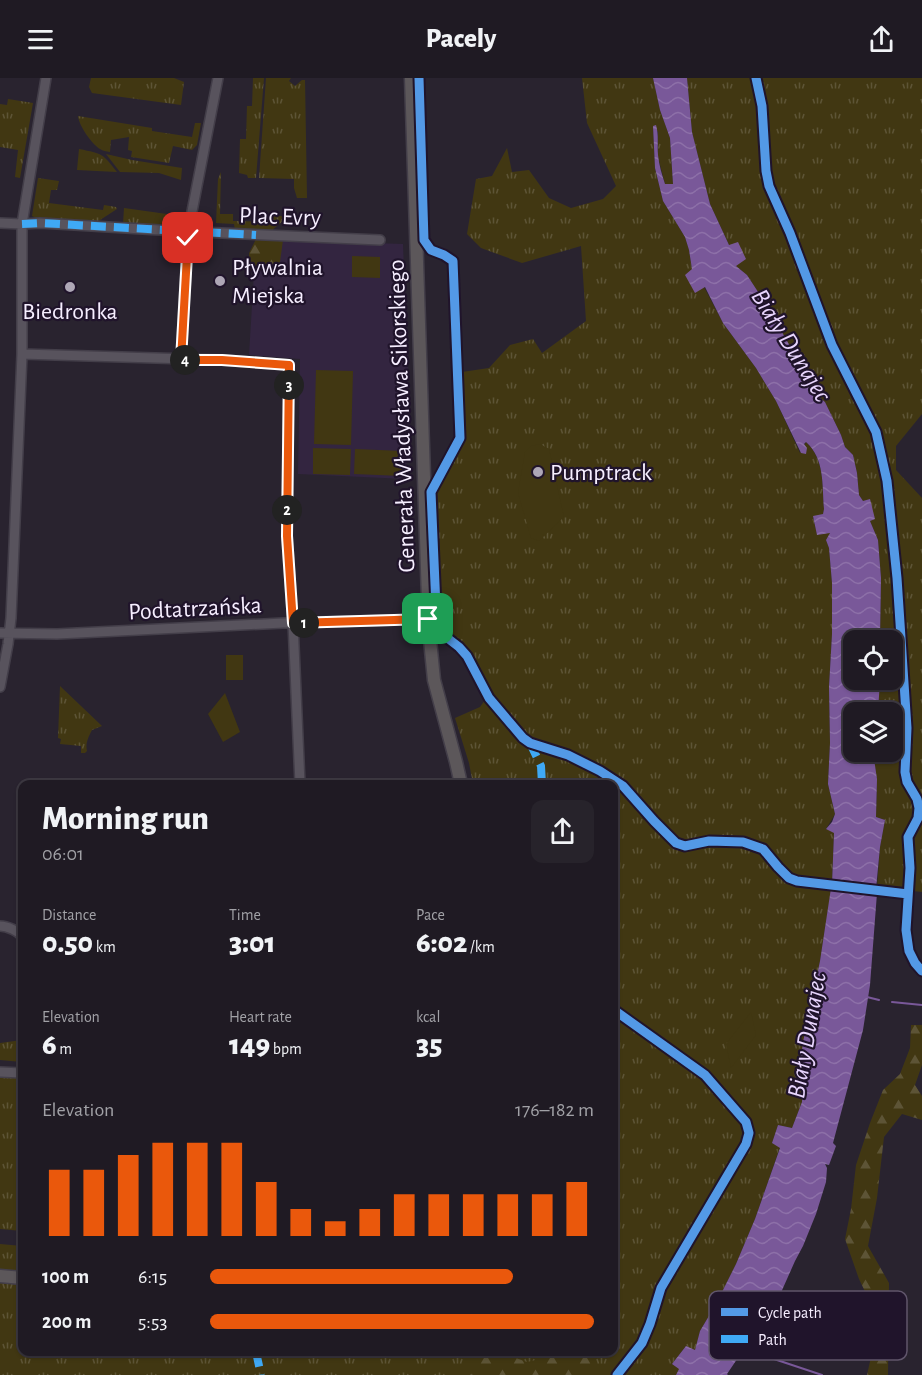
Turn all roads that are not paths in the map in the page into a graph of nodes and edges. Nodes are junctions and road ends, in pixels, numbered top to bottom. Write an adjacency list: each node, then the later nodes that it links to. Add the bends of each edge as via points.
1 (46, 78): 5 (street)
2 (218, 78): 6 (street)
3 (411, 78): 10 (street, Generała Władysława Sikorskiego)
4 (0, 223): 5 (street, Plac Evry)
5 (22, 224): 6 (street, Plac Evry); 8 (street)
6 (188, 232): 7 (street, Plac Evry); 9 (street)
7 (380, 240)
8 (22, 354): 9 (street); 12 (street)
9 (181, 360): 11 (street, via 289,365 287,536)
10 (428, 619): 11 (street, Podtatrzańska); 15 (street, Generała Władysława Sikorskiego, via 434,680)
11 (293, 623): 12 (street, Podtatrzańska); 14 (street)
12 (5, 634): 13 (street)
13 (0, 687)
14 (300, 780)
15 (460, 780)
16 (0, 926): 17 (street)
17 (18, 933)
18 (0, 1072): 19 (street)
19 (18, 1073)
20 (0, 1276): 21 (street)
21 (18, 1278)

